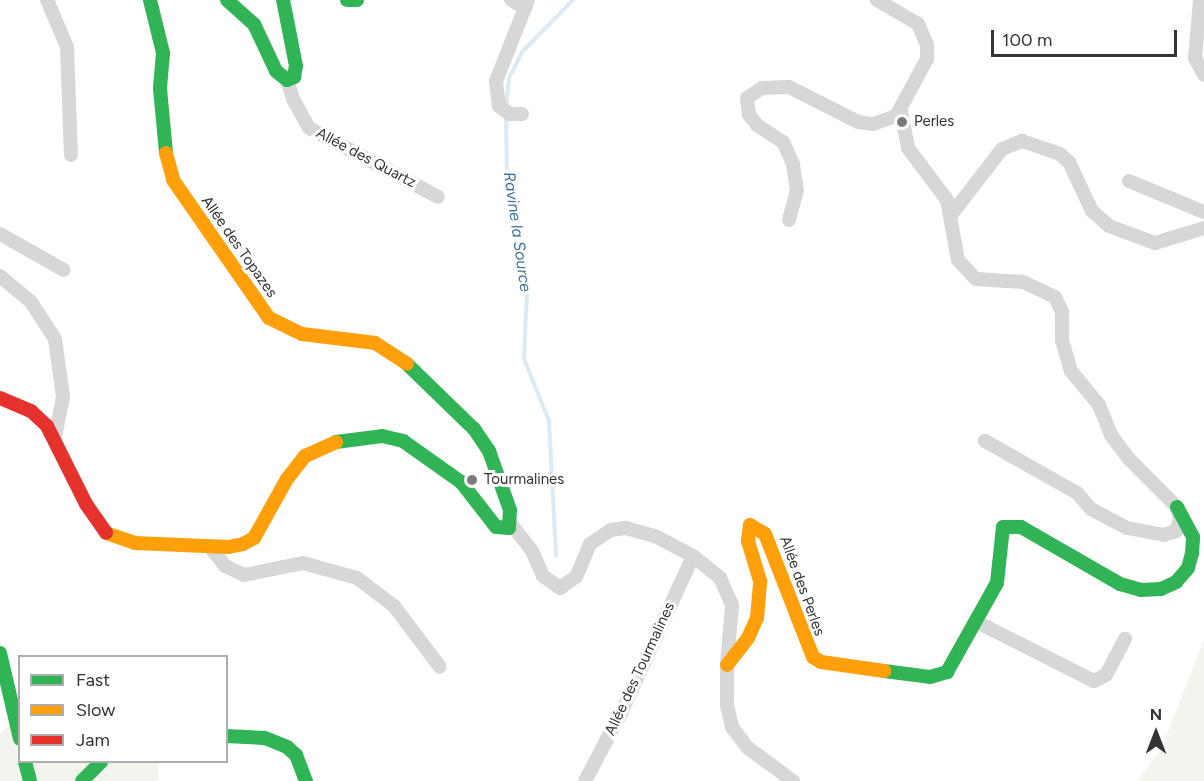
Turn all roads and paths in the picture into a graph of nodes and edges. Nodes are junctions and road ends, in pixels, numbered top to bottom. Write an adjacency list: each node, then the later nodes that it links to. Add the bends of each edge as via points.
1 (46, 0): 15 (street, via 68,46)
2 (150, 0): 29 (main road, Allée des Topazes, via 163,53 160,89 166,156 173,180 204,228 268,318 302,334 375,343 409,365 474,429 489,451 500,474)
3 (228, 0): 12 (main road, via 254,24 276,71)
4 (283, 0): 12 (main road, via 296,66 294,77)
5 (347, 0): 6 (main road)
6 (357, 0)
7 (511, 0): 10 (street)
8 (877, 0): 13 (street, via 918,24 927,45 927,59)
9 (1200, 0): 11 (street, via 1194,49)
10 (527, 4): 14 (street, via 500,67 495,95 499,106 510,114)
11 (1204, 75)
12 (287, 80): 17 (street, Allée des Quartz, via 296,107 309,128)
13 (901, 111): 19 (street, Allée des Perles, via 908,148 934,179); 20 (street, via 888,120 866,123 845,118 789,87 753,92 747,98 749,115 758,126 783,142 793,164 797,190)
14 (522, 114)
15 (71, 155)
16 (1129, 181): 18 (street)
17 (438, 197)
18 (1204, 212)
19 (951, 215): 21 (street, via 1002,149 1022,141 1060,154 1069,162 1092,211 1109,226 1155,243); 28 (street, Allée des Perles, via 958,260 968,273 976,279 1023,282 1055,297 1062,312 1062,340 1071,371 1099,405 1111,435 1129,459)
20 (789, 220)
21 (1204, 228)
22 (0, 234): 23 (street)
23 (64, 270)
24 (0, 276): 26 (street, via 31,302 55,339 63,397 61,424)
25 (0, 398): 26 (main road, via 31,411)
26 (55, 437): 30 (main road, via 74,482 106,533 135,543)
27 (985, 441): 28 (street, via 1077,493 1090,509 1127,528 1147,534 1171,534 1180,520)
28 (1177, 507): 32 (main road, Allée des Perles, via 1191,530 1192,553 1188,568 1176,582 1161,589 1141,590 1120,584 1022,527 1003,527 997,583)
29 (511, 524): 30 (main road, via 506,531 496,527 461,483 417,448 382,436 342,439 305,456 294,467 254,538 228,547); 31 (street, via 532,551 543,576 560,588 576,577 590,544 611,530 626,528 657,537)
30 (209, 546): 36 (street, via 225,566 244,575 303,563 357,578 394,606)
31 (693, 556): 35 (street, via 728,590 732,605); 44 (street, Allée des Tourmalines)
32 (975, 621): 33 (street, via 1094,681 1106,675); 35 (main road, Allée des Perles, via 947,672 940,676 821,662 807,649 791,595 765,534 750,525 748,541 760,581 757,618 748,638)
33 (1125, 639)
34 (0, 653): 37 (main road)
35 (727, 665): 45 (street, via 727,705 732,727 748,748)
36 (440, 667)
37 (18, 730)
38 (228, 736): 43 (main road, via 265,738 287,747 296,754)
39 (25, 763): 41 (main road)
40 (99, 763): 42 (main road)
41 (30, 781)
42 (82, 781)
43 (306, 781)
44 (585, 781)
45 (793, 781)

